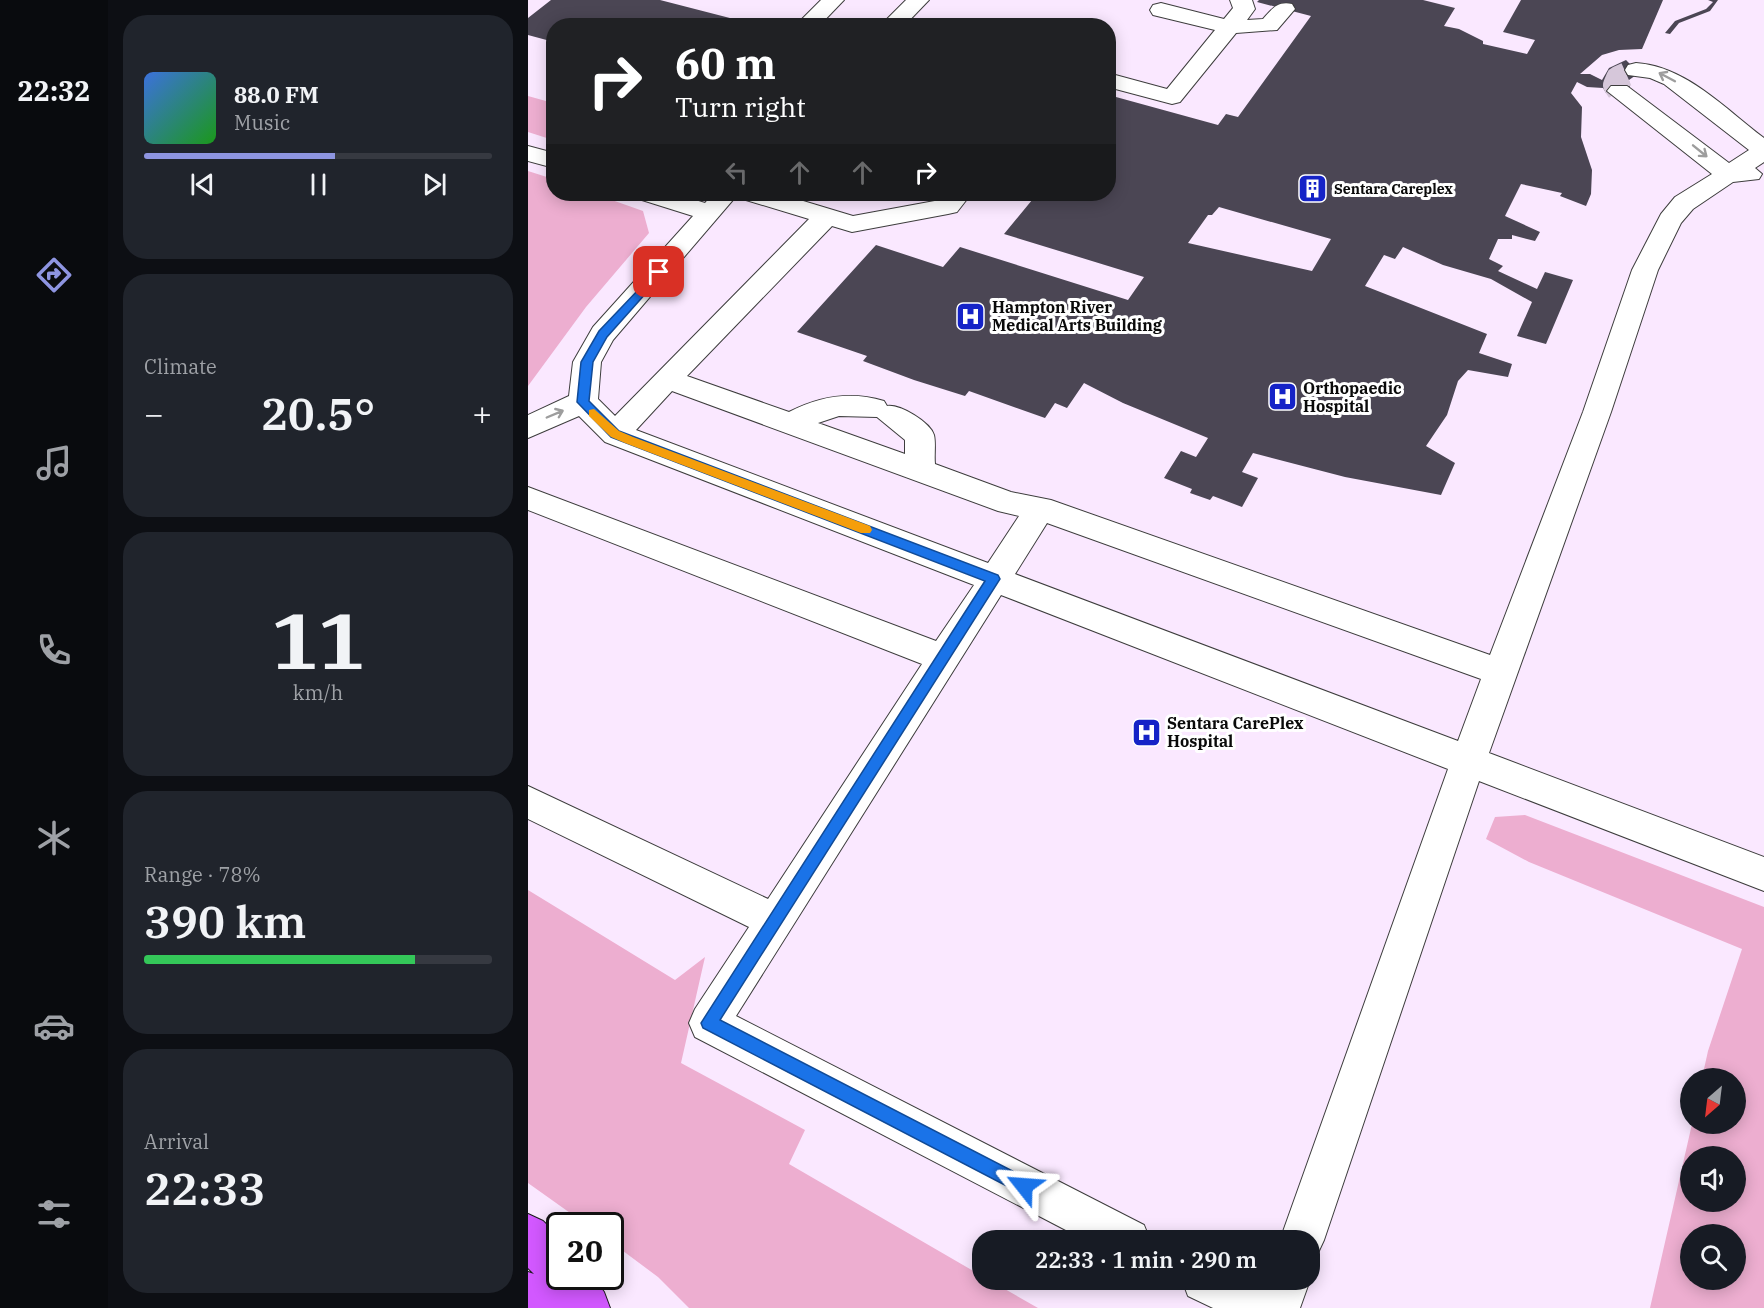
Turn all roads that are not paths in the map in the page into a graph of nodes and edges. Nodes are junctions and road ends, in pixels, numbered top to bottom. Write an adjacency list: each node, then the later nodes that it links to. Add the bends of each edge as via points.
1 (833, 0): 6 (lane)
2 (918, 0): 7 (lane)
3 (1241, 0): 8 (lane, via 1244,9)
4 (1284, 9): 8 (lane, via 1269,25)
5 (1161, 10): 8 (lane)
6 (814, 18)
7 (903, 18)
8 (1229, 27): 10 (lane, via 1172,97)
9 (1636, 70): 12 (lane, one-way to 9, via 1713,96 1654,71)
10 (1116, 82)
11 (1619, 91): 16 (lane, one-way to 16)
12 (1764, 151): 16 (lane)
13 (528, 153): 14 (lane)
14 (546, 159)
15 (1764, 174): 16 (lane)
16 (1730, 175): 31 (lane, via 1684,203 1670,220 1645,270 1597,412)
17 (778, 201): 20 (lane)
18 (953, 201): 20 (lane, via 948,206 852,224)
19 (717, 203): 22 (lane, via 603,334 587,362)
20 (827, 216): 21 (lane)
21 (667, 379): 23 (lane); 25 (lane)
22 (583, 402): 24 (lane, one-way to 22); 25 (lane)
23 (791, 424): 26 (lane); 26 (lane, via 823,406 857,405 882,411 919,435)
24 (528, 427)
25 (615, 434): 29 (lane)
26 (920, 471): 28 (lane, via 1009,503)
27 (528, 498): 30 (lane)
28 (1040, 508): 29 (lane); 31 (lane)
29 (993, 579): 30 (lane); 32 (lane)
30 (943, 658): 35 (lane)
31 (1500, 672): 32 (lane)
32 (1468, 760): 34 (lane); 37 (lane)
33 (528, 802): 35 (lane)
34 (1764, 874)
35 (775, 921): 36 (lane, via 709,1023)
36 (1110, 1230)
37 (1305, 1230)
38 (528, 1236): 39 (main road)
39 (546, 1252)
40 (574, 1290): 45 (main road)
41 (1224, 1290): 46 (lane)
42 (1284, 1290): 47 (lane)
43 (528, 1294): 44 (main road)
44 (543, 1308)
45 (588, 1308)
46 (1259, 1308)
47 (1278, 1308)

